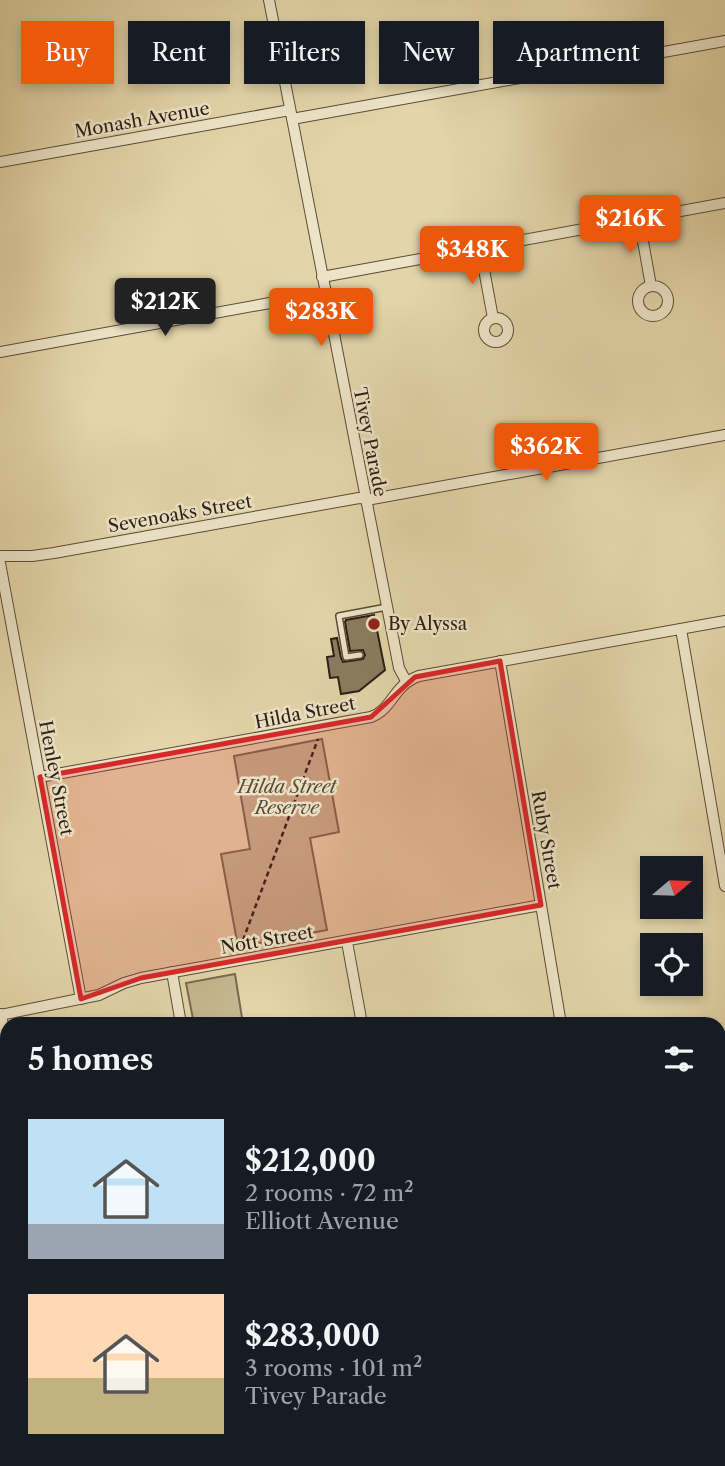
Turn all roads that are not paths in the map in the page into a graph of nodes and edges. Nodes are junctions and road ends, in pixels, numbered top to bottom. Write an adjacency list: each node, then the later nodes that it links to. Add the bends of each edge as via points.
1 (269, 0): 3 (street, Tivey Parade)
2 (725, 41): 3 (street, Monash Avenue)
3 (291, 114): 4 (street, Monash Avenue); 8 (street, Tivey Parade)
4 (0, 162)
5 (725, 203): 6 (street)
6 (639, 219): 7 (street); 9 (street)
7 (480, 248): 8 (street); 11 (street)
8 (322, 276): 10 (street, Tivey Parade)
9 (652, 286)
10 (326, 293): 12 (street); 14 (street, Tivey Parade)
11 (494, 318)
12 (0, 352)
13 (725, 435): 14 (street, Sevenoaks Street)
14 (365, 499): 15 (street, Sevenoaks Street, via 54,554); 17 (street, Tivey Parade)
15 (0, 556)
16 (0, 563): 23 (street, Henley Street)
17 (387, 607): 20 (lane, via 339,616 346,657); 22 (street, Tivey Parade, via 399,668)
18 (725, 621): 19 (street)
19 (681, 629): 21 (street); 24 (street)
20 (360, 655)
21 (500, 661): 22 (street); 25 (street, Ruby Street)
22 (406, 681): 23 (street, Hilda Street, via 381,712 371,717)
23 (40, 777): 28 (street, Henley Street)
24 (725, 886)
25 (541, 905): 26 (street, Nott Street); 32 (street, Ruby Street)
26 (347, 942): 27 (street, Nott Street); 31 (street)
27 (172, 972): 28 (street, Nott Street); 30 (street)
28 (81, 999): 29 (street, Nott Street)
29 (0, 1014)
30 (180, 1017)
31 (361, 1017)
32 (560, 1017)

